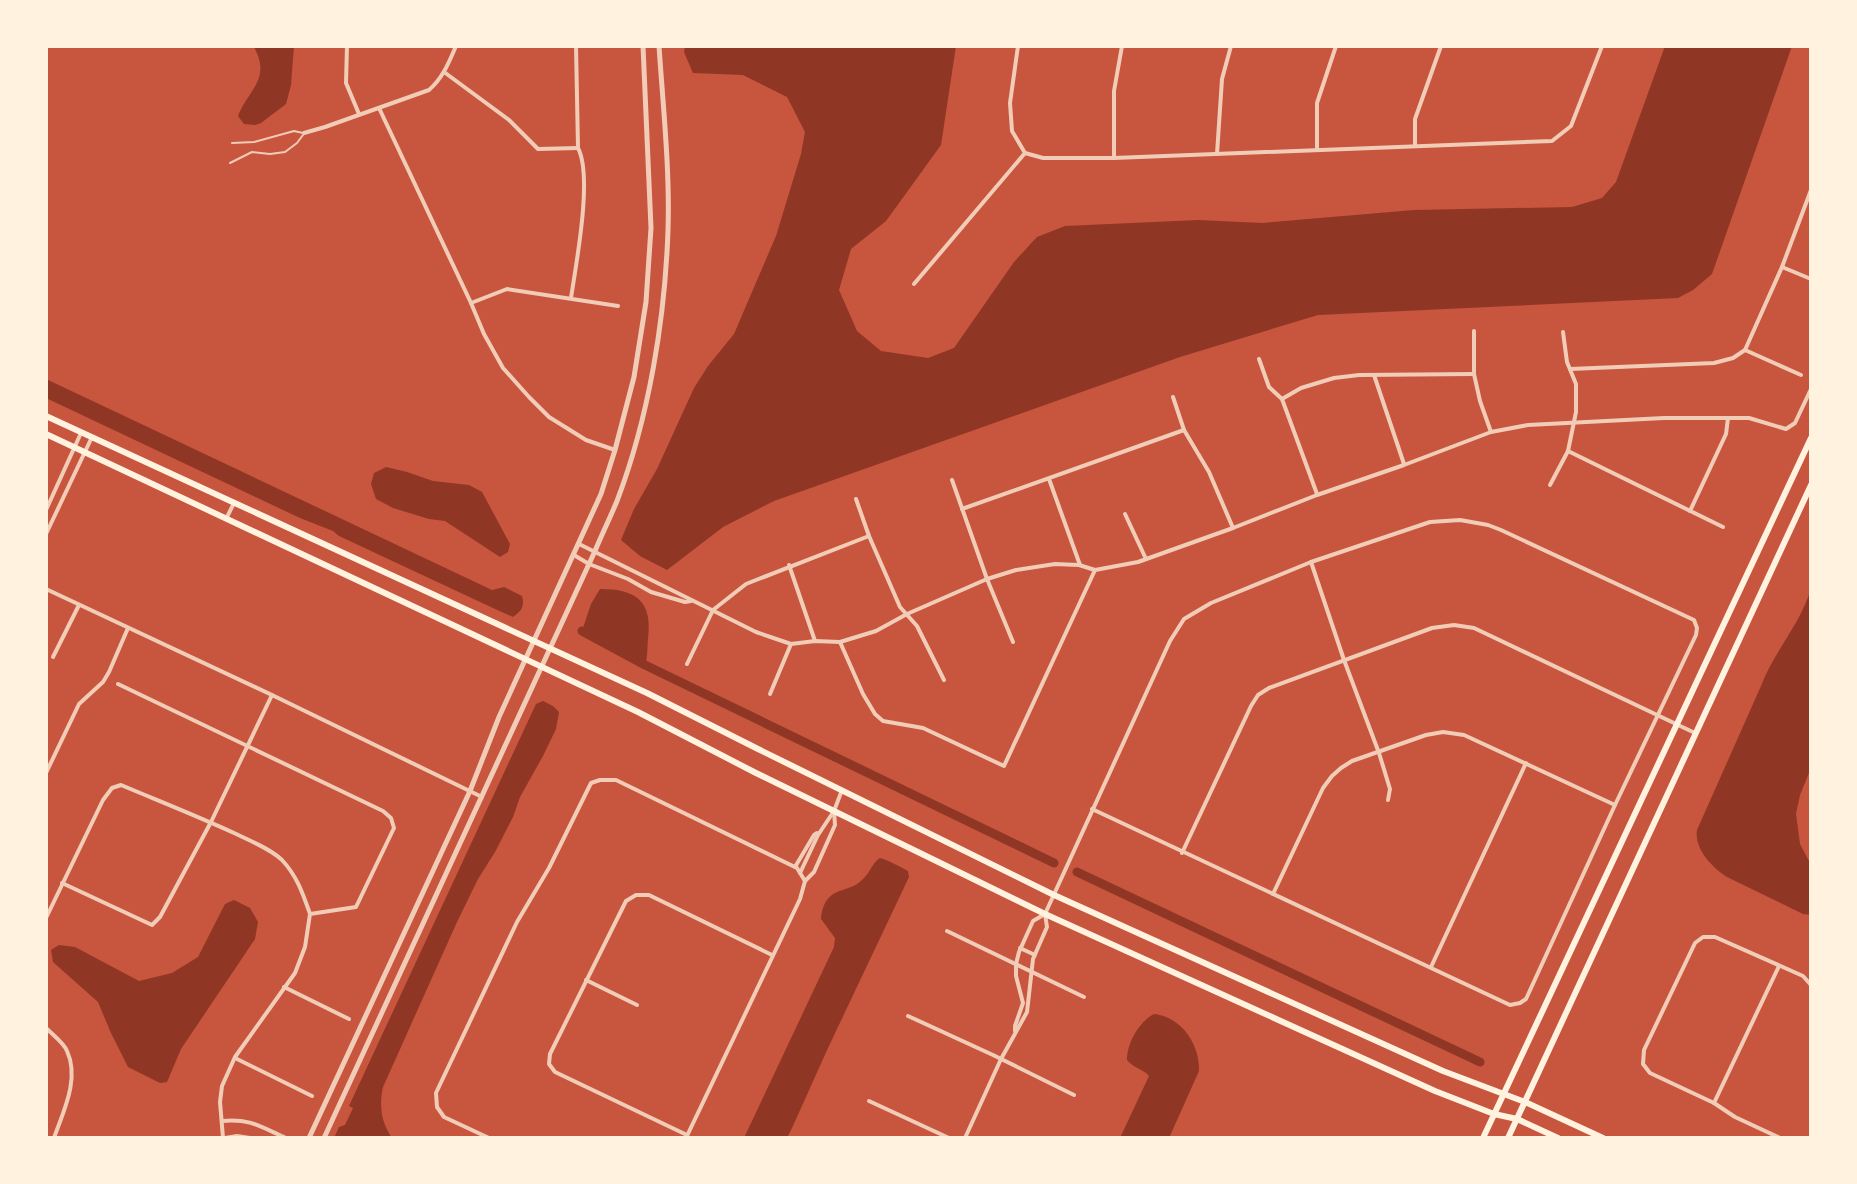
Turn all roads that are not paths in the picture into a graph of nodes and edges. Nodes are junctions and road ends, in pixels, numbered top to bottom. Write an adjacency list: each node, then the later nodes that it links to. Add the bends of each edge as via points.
1 (347, 46): 14 (street, via 346,83)
2 (456, 46): 12 (street)
3 (643, 46): 52 (street, via 651,228 646,302)
4 (659, 46): 74 (street, via 668,228 662,309 633,449)
5 (1018, 46): 20 (street, via 1010,103 1012,131)
6 (1122, 46): 22 (street, via 1114,91)
7 (1231, 46): 21 (street, via 1222,79)
8 (1336, 46): 19 (street, via 1317,103)
9 (1441, 46): 17 (street, via 1415,119)
10 (1602, 46): 17 (street, via 1571,126 1552,141)
11 (576, 49): 18 (street)
12 (444, 72): 13 (street, via 429,90); 18 (street, via 509,120 538,149)
13 (379, 108): 14 (street); 29 (street)
14 (359, 114): 15 (street)
15 (304, 133): 16 (lane); 23 (lane, via 285,152 252,152)
16 (232, 143)
17 (1415, 146): 19 (street)
18 (578, 148): 28 (street, via 584,183)
19 (1317, 150): 21 (street)
20 (1025, 153): 22 (street); 27 (street)
21 (1217, 154): 22 (street)
22 (1114, 158)
23 (230, 163)
24 (1811, 190): 25 (street)
25 (1782, 267): 26 (street); 33 (street)
26 (1811, 279)
27 (914, 284)
28 (571, 298): 29 (street, via 507,289); 30 (street)
29 (471, 303): 52 (street, via 503,368 529,397 561,425)
30 (618, 306)
31 (1474, 331): 36 (street)
32 (1563, 332): 35 (street)
33 (1745, 350): 35 (street, via 1714,363); 38 (street)
34 (1259, 359): 41 (street, via 1269,387)
35 (1570, 369): 44 (street, via 1576,384)
36 (1474, 374): 37 (street); 46 (street)
37 (1374, 375): 41 (street, via 1320,381); 55 (street)
38 (1801, 375)
39 (1811, 389): 43 (street, via 1795,423 1786,429)
40 (1173, 397): 45 (street)
41 (1282, 399): 60 (street)
42 (46, 416): 47 (main road)
43 (1728, 418): 44 (street); 65 (street, via 1726,434)
44 (1574, 423): 46 (street); 53 (street)
45 (1184, 430): 56 (street); 70 (street)
46 (1491, 432): 55 (street)
47 (81, 433): 49 (main road); 51 (street)
48 (46, 434): 51 (main road)
49 (92, 437): 54 (street); 62 (main road)
50 (1811, 438): 105 (main road)
51 (75, 448): 54 (main road); 64 (street)
52 (615, 450): 73 (street)
53 (1568, 451): 58 (street); 65 (street)
54 (85, 453): 67 (main road); 68 (street)
55 (1404, 465): 60 (street)
56 (1049, 479): 63 (street); 80 (street)
57 (952, 480): 63 (street)
58 (1550, 485)
59 (1811, 485): 106 (main road)
60 (1317, 495): 70 (street)
61 (856, 499): 72 (street)
62 (234, 503): 67 (street); 89 (main road)
63 (962, 509): 82 (street)
64 (46, 510)
65 (1690, 511): 69 (street)
66 (1125, 514): 76 (street)
67 (226, 519): 96 (main road)
68 (49, 520): 71 (street)
69 (1723, 527)
70 (1233, 528): 76 (street)
71 (46, 534)
72 (869, 536): 79 (street); 87 (street)
73 (579, 544): 74 (street); 75 (street)
74 (595, 551): 78 (street); 84 (street)
75 (574, 555): 78 (street); 89 (street)
76 (1146, 559): 81 (street)
77 (1311, 562): 97 (street); 104 (street, via 1430,522 1488,525 1694,620 1696,635); 116 (street, via 1184,619)
78 (589, 564): 84 (street, via 651,592); 94 (street)
79 (789, 565): 86 (street, via 746,584); 90 (street)
80 (1080, 565): 81 (street); 82 (street, via 1055,564)
81 (1095, 570): 91 (street, via 1004,766 923,728 883,721 863,694)
82 (987, 579): 87 (street); 92 (street)
83 (46, 589): 85 (street)
84 (693, 600): 86 (street)
85 (79, 604): 88 (street); 95 (street)
86 (713, 610): 93 (street); 98 (street)
87 (907, 614): 91 (street); 100 (street)
88 (128, 628): 103 (street); 110 (street, via 103,682 79,704)
89 (534, 640): 94 (main road); 96 (street)
90 (815, 641): 91 (street); 93 (street)
91 (840, 642)
92 (1013, 642)
93 (791, 644): 102 (street)
94 (550, 648): 99 (street); 111 (main road)
95 (53, 657)
96 (525, 660): 99 (main road); 112 (street)
97 (1344, 660): 104 (street, via 1432,628 1474,628); 108 (street); 120 (street, via 1258,695)
98 (687, 664)
99 (541, 667): 113 (street); 117 (main road)
100 (944, 680)
101 (118, 684): 107 (street)
102 (770, 694)
103 (272, 695): 107 (street); 112 (street)
104 (1658, 715): 105 (street); 115 (street)
105 (1676, 724): 106 (street); 149 (main road)
106 (1695, 733): 153 (main road)
107 (246, 746): 118 (street); 127 (street, via 391,818 394,828 356,907)
108 (1379, 753): 109 (street, via 1443,732 1464,735); 114 (street, via 1390,789); 125 (street, via 1352,761 1332,776)
109 (1526, 763): 115 (street); 136 (street)
110 (46, 773)
111 (842, 790): 117 (street); 126 (main road)
112 (470, 791): 113 (street); 163 (street)
113 (482, 797): 164 (street)
114 (1388, 800)
115 (1615, 805): 136 (street, via 1526,999 1510,1005)
116 (1092, 809): 120 (street); 126 (street)
117 (834, 811): 119 (street); 123 (street, via 835,825); 128 (main road)
118 (211, 822): 124 (street, via 121,785 112,788); 124 (street, via 152,925); 127 (street, via 280,858 301,888)
119 (819, 832): 121 (street); 122 (street)
120 (1182, 853): 125 (street)
121 (795, 867): 122 (street); 165 (street, via 616,780 591,783 517,922 436,1093 444,1117)
122 (800, 873): 123 (street)
123 (805, 881): 132 (street)
124 (62, 883): 129 (street)
125 (1273, 894): 136 (street)
126 (1054, 895): 128 (street); 149 (main road, via 1443,1071)
127 (310, 914): 140 (street, via 305,947)
128 (1045, 914): 131 (street, via 1033,921); 133 (street, via 1047,927); 155 (main road)
129 (46, 918)
130 (947, 931): 134 (street)
131 (1020, 948): 133 (street); 134 (street)
132 (772, 955): 138 (street, via 649,895 636,895 626,901); 158 (street)
133 (1035, 955): 137 (street)
134 (1016, 964): 137 (street); 146 (street, via 1023,1003)
135 (1779, 966): 139 (street); 154 (street); 154 (street, via 1715,937 1703,937 1695,943 1644,1050 1643,1064 1650,1073)
136 (1431, 967)
137 (1031, 971): 141 (street); 146 (street, via 1027,1012)
138 (586, 980): 142 (street); 158 (street, via 549,1064 555,1072)
139 (1811, 985)
140 (284, 987): 144 (street); 147 (street)
141 (1084, 997)
142 (637, 1005)
143 (908, 1016): 148 (street)
144 (349, 1019)
145 (46, 1028): 159 (street, via 67,1050 71,1067 71,1087)
146 (1015, 1032): 148 (street)
147 (235, 1057): 151 (street); 157 (street, via 222,1086)
148 (1001, 1059): 150 (street); 167 (street)
149 (1503, 1093): 153 (main road); 155 (main road)
150 (1074, 1095)
151 (312, 1096)
152 (869, 1101): 166 (street)
153 (1525, 1102): 156 (main road); 171 (main road)
154 (1714, 1103): 172 (street)
155 (1494, 1114): 156 (main road); 168 (main road)
156 (1517, 1119): 169 (main road); 170 (main road)
157 (222, 1121): 160 (street); 162 (street, via 249,1121)
158 (687, 1137)
159 (54, 1138)
160 (224, 1138): 161 (street)
161 (250, 1138)
162 (286, 1138)
163 (309, 1138)
164 (324, 1138)
165 (489, 1138)
166 (949, 1138)
167 (965, 1138)
168 (1483, 1138)
169 (1508, 1138)
170 (1558, 1138)
171 (1603, 1138)
172 (1780, 1138)

